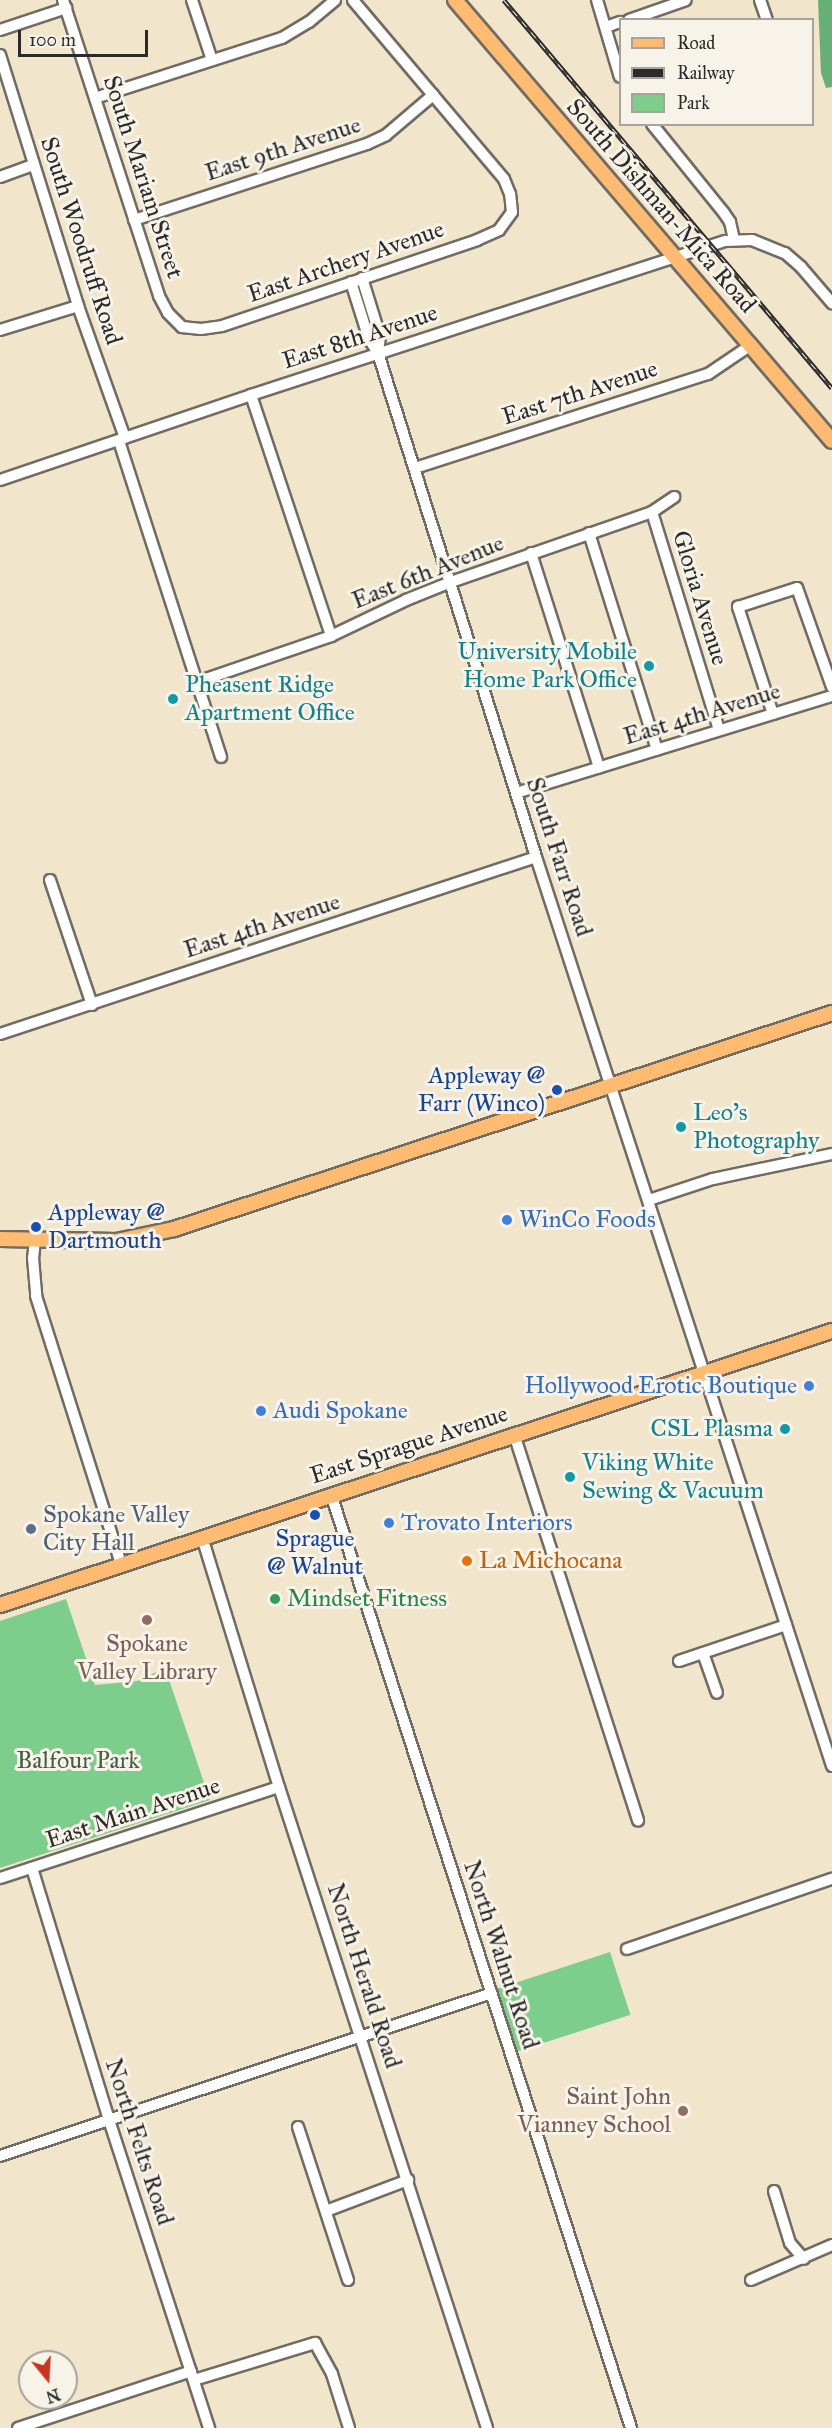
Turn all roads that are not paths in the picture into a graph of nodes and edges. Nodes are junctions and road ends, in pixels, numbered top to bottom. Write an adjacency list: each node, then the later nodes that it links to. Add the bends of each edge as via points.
1 (192, 0): 15 (street)
2 (335, 0): 15 (street, via 297,31)
3 (353, 0): 17 (street)
4 (455, 0): 24 (main road, South Dishman-Mica Road)
5 (597, 0): 12 (street)
6 (686, 0): 9 (street)
7 (760, 0): 10 (street)
8 (65, 4): 13 (street); 18 (street, South Mariam Street)
9 (635, 18)
10 (766, 18)
11 (619, 23): 12 (street)
12 (606, 27): 16 (street)
13 (0, 30)
14 (0, 55): 20 (street, South Woodruff Road)
15 (212, 60): 18 (street)
16 (619, 70)
17 (433, 95): 22 (street, East 9th Avenue, via 386,135 368,144); 25 (street, East Archery Avenue, via 504,179 512,212 499,230 477,240)
18 (95, 98): 22 (street, South Mariam Street)
19 (654, 126): 23 (street, via 724,213)
20 (33, 165): 21 (street); 28 (street, South Woodruff Road)
21 (0, 177)
22 (134, 220): 29 (street, South Mariam Street, via 159,297)
23 (734, 239): 24 (street, East 8th Avenue); 27 (street, via 752,240 785,253)
24 (676, 258): 31 (main road, South Dishman-Mica Road); 32 (street, East 8th Avenue)
25 (362, 278): 26 (street, East Archery Avenue); 32 (street, South Farr Road, via 380,336)
26 (351, 282): 29 (street, East Archery Avenue, via 222,326); 32 (street, South Farr Road, via 369,339)
27 (832, 303)
28 (78, 306): 30 (street); 34 (street, South Woodruff Road)
29 (182, 327)
30 (0, 330)
31 (751, 345): 35 (main road, South Dishman-Mica Road); 36 (street, East 7th Avenue, via 708,374)
32 (378, 353): 33 (street, East 8th Avenue); 36 (street, South Farr Road)
33 (251, 395): 34 (street, East 8th Avenue); 43 (street)
34 (122, 440): 37 (street, East 8th Avenue); 44 (street, South Woodruff Road)
35 (832, 441)
36 (415, 468): 42 (street, South Farr Road)
37 (0, 480)
38 (674, 497): 39 (street, East 6th Avenue)
39 (652, 512): 40 (street, East 6th Avenue); 48 (street, Gloria Avenue)
40 (589, 533): 41 (street, East 6th Avenue); 49 (street)
41 (531, 553): 42 (street, East 6th Avenue); 51 (street)
42 (451, 582): 43 (street, East 6th Avenue); 52 (street, South Farr Road)
43 (331, 636): 44 (street, East 6th Avenue)
44 (197, 682): 50 (street, South Woodruff Road)
45 (832, 687): 47 (street, via 797,588 738,607)
46 (832, 696): 47 (street, East 4th Avenue)
47 (773, 714): 48 (street, East 4th Avenue)
48 (719, 730): 49 (street, East 4th Avenue)
49 (657, 750): 51 (street, East 4th Avenue)
50 (221, 757)
51 (599, 767): 52 (street, East 4th Avenue)
52 (516, 793): 53 (street, South Farr Road)
53 (536, 857): 55 (street, East 4th Avenue); 58 (street, South Farr Road)
54 (50, 880): 55 (street)
55 (92, 1005): 57 (street, East 4th Avenue)
56 (832, 1013): 58 (main road)
57 (0, 1034)
58 (611, 1084): 60 (street, South Farr Road); 62 (main road, via 174,1229 117,1241)
59 (832, 1154): 60 (street, via 713,1179)
60 (650, 1200): 64 (street, South Farr Road)
61 (0, 1239): 62 (main road)
62 (35, 1240): 68 (street, via 36,1296)
63 (832, 1331): 64 (main road, East Sprague Avenue)
64 (704, 1372): 65 (main road, East Sprague Avenue); 70 (street, South Farr Road)
65 (514, 1434): 66 (main road, East Sprague Avenue); 76 (street)
66 (331, 1494): 67 (main road, East Sprague Avenue); 81 (street, North Walnut Road)
67 (202, 1538): 68 (main road, East Sprague Avenue); 75 (street, North Herald Road)
68 (121, 1564): 69 (main road, East Sprague Avenue)
69 (0, 1605)
70 (786, 1625): 71 (street); 74 (street, South Farr Road)
71 (703, 1653): 72 (street); 73 (street)
72 (679, 1661)
73 (717, 1693)
74 (832, 1766)
75 (279, 1787): 77 (street, East Main Avenue); 82 (street, North Herald Road)
76 (638, 1821)
77 (32, 1868): 78 (street, East Main Avenue); 83 (street, North Felts Road)
78 (0, 1878)
79 (832, 1879): 80 (street)
80 (627, 1949)
81 (492, 1993): 82 (street); 98 (street, North Walnut Road)
82 (362, 2036): 83 (street); 86 (street, North Herald Road)
83 (109, 2120): 85 (street); 93 (street, North Felts Road)
84 (298, 2127): 88 (street)
85 (0, 2156)
86 (408, 2180): 88 (street); 97 (street, North Herald Road)
87 (774, 2191): 90 (street, via 790,2243)
88 (326, 2211): 91 (street)
89 (832, 2245): 90 (street)
90 (804, 2259): 92 (street)
91 (348, 2280)
92 (751, 2280)
93 (193, 2376): 94 (street); 95 (street, North Felts Road); 96 (street, via 315,2343 332,2374)
94 (18, 2428)
95 (209, 2428)
96 (349, 2428)
97 (487, 2428)
98 (631, 2428)

